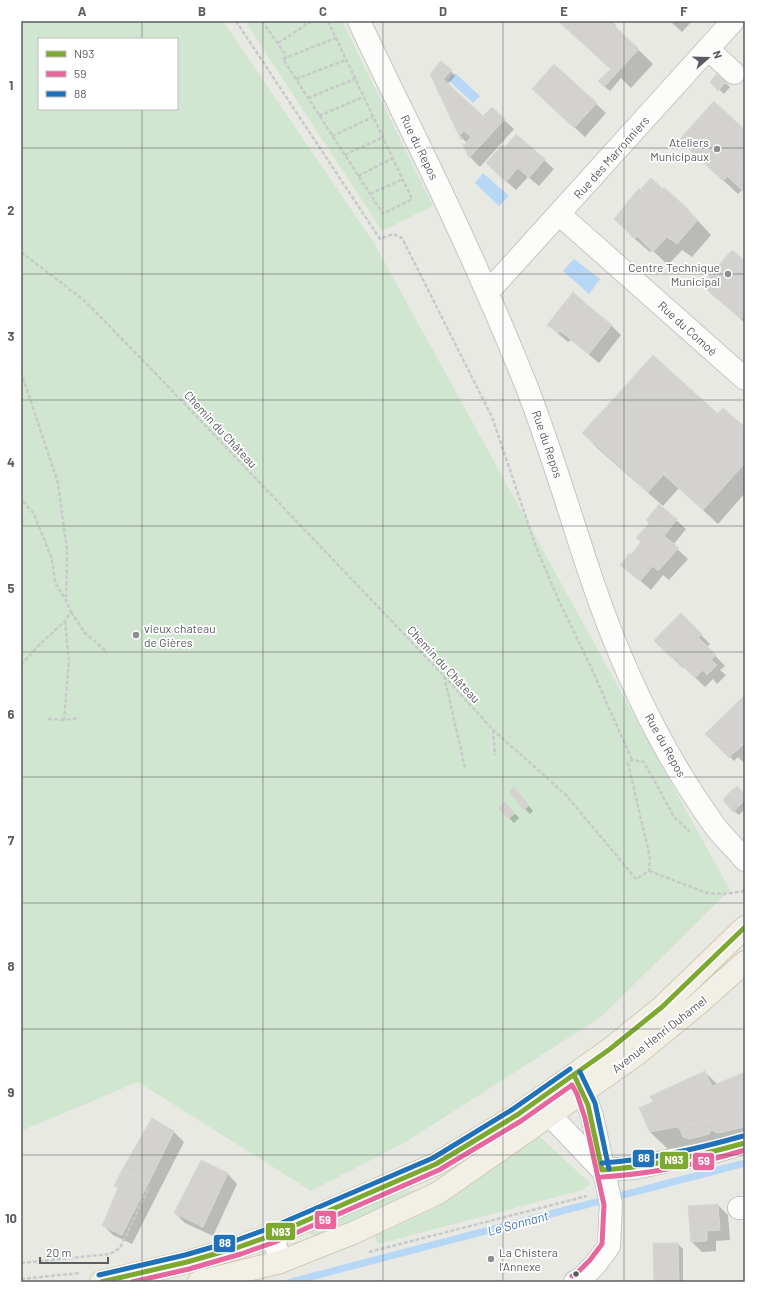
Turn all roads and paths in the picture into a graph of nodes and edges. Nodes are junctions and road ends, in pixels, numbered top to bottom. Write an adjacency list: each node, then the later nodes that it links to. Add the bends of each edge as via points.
1 (236, 21): 46 (path, via 380,239 393,234 402,238 492,417 536,547)
2 (269, 21): 8 (path)
3 (303, 21): 9 (path)
4 (312, 21): 9 (path)
5 (328, 21): 10 (path)
6 (359, 21): 31 (street, Rue du Repos)
7 (733, 21): 12 (street, Rue des Marronniers)
8 (263, 22): 11 (path)
9 (306, 25): 11 (path)
10 (336, 38): 13 (path); 14 (path)
11 (278, 43): 13 (path)
12 (708, 49): 15 (street); 29 (street, Rue des Marronniers)
13 (287, 57): 16 (path, via 282,59)
14 (346, 60): 16 (path); 17 (path)
15 (734, 73)
16 (296, 79): 19 (path)
17 (355, 79): 18 (path); 19 (path)
18 (364, 97): 20 (path); 21 (path)
19 (308, 98): 20 (path)
20 (319, 116): 22 (path)
21 (373, 117): 22 (path); 23 (path)
22 (332, 136): 24 (path)
23 (383, 137): 24 (path); 25 (path)
24 (345, 155): 26 (path)
25 (393, 158): 26 (path); 27 (path)
26 (358, 176): 28 (path)
27 (403, 179): 28 (path); 28 (path, via 412,200 383,214)
28 (370, 194)
29 (559, 214): 31 (street, Rue des Marronniers); 32 (street, Rue du Comoé)
30 (21, 252): 40 (path, Chemin du Château, via 85,302)
31 (488, 292): 49 (street, Rue du Repos, via 543,428 592,581 618,648 660,738 686,783 716,827)
32 (742, 371)
33 (21, 372): 35 (path, via 58,483 67,550)
34 (21, 499): 35 (path, via 34,514 52,559 55,582)
35 (66, 601): 36 (path)
36 (71, 612): 37 (path); 38 (path, via 85,633)
37 (66, 621): 39 (path); 43 (path, via 70,661)
38 (107, 652)
39 (21, 665)
40 (444, 676): 44 (path, Chemin du Château); 47 (path)
41 (79, 718): 43 (path)
42 (48, 719): 43 (path)
43 (64, 720)
44 (493, 730): 45 (path); 50 (path, Chemin du Château, via 566,796 636,879)
45 (495, 754)
46 (632, 760): 48 (path, via 644,762 674,817); 50 (path, via 628,763 650,858)
47 (465, 768)
48 (690, 832)
49 (745, 860)
50 (649, 871): 51 (path, via 707,893 724,894)
51 (745, 890)
52 (745, 927): 54 (main road, Avenue Henri Duhamel, via 662,1007 610,1049)
53 (745, 962): 54 (main road, Avenue Henri Duhamel, via 636,1055)
54 (578, 1083): 55 (main road, Avenue Henri Duhamel); 57 (street, via 592,1116)
55 (542, 1109): 57 (street); 60 (main road, Avenue Henri Duhamel, via 436,1164); 62 (main road, via 438,1193 353,1233)
56 (745, 1142): 57 (street, via 717,1151 634,1168)
57 (602, 1170): 59 (street)
58 (149, 1186): 63 (path, via 120,1248 110,1254)
59 (609, 1197): 61 (path); 68 (street, via 609,1246 595,1265)
60 (273, 1235): 62 (street); 66 (main road, Avenue Henri Duhamel, via 187,1262)
61 (368, 1252)
62 (280, 1262): 67 (main road)
63 (21, 1263)
64 (81, 1273): 65 (path)
65 (21, 1279)
66 (101, 1282)
67 (199, 1282)
68 (575, 1282)

